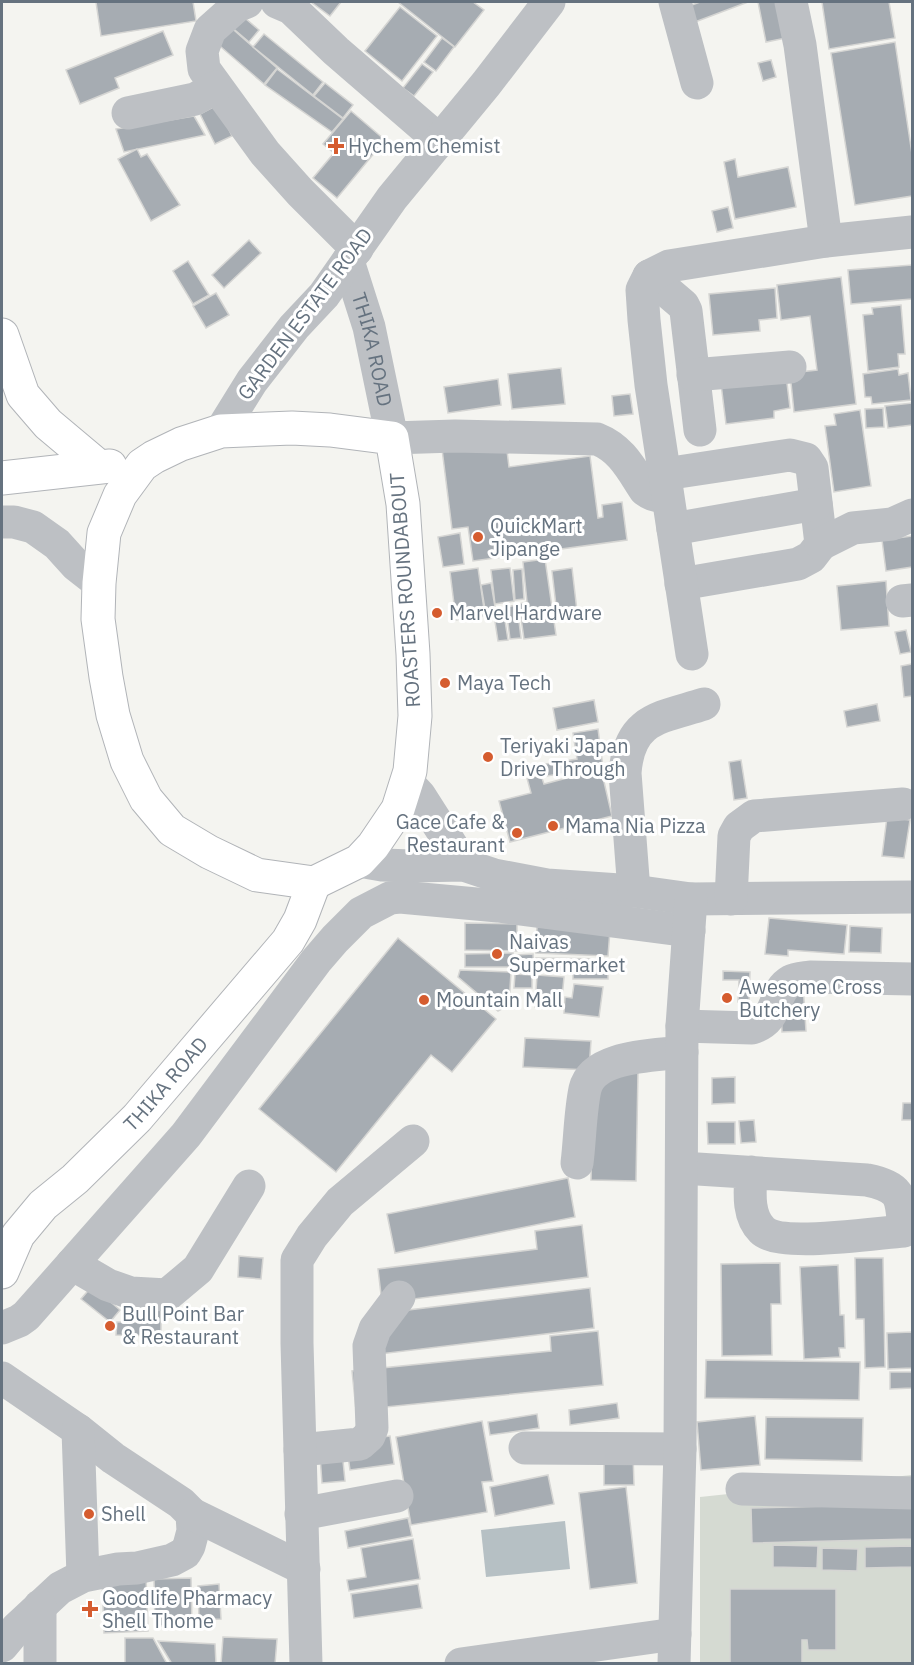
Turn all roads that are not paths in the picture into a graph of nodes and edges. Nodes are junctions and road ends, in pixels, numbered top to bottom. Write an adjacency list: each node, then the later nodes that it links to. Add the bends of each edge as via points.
1 (247, 2): 7 (street, via 210,30 202,51 204,69)
2 (277, 2): 9 (street, via 291,8)
3 (549, 2): 9 (street, GARDEN ESTATE ROAD)
4 (675, 2): 6 (street)
5 (791, 2): 11 (street)
6 (697, 83)
7 (216, 87): 8 (street, via 195,99); 12 (street, via 265,153)
8 (128, 113)
9 (439, 140): 12 (street, GARDEN ESTATE ROAD)
10 (912, 232): 11 (street)
11 (826, 241): 13 (street, via 669,266)
12 (352, 255): 18 (street, GARDEN ESTATE ROAD, via 252,381); 19 (street, THIKA ROAD)
13 (649, 276): 16 (street, via 686,311); 23 (street, via 642,290 644,320)
14 (2, 335): 21 (main road, via 23,395 48,424)
15 (790, 367): 16 (street)
16 (693, 375): 17 (street)
17 (700, 430)
18 (221, 431): 19 (main road, via 311,428); 20 (main road, via 181,444)
19 (392, 438): 23 (street, via 455,435 597,440 621,453 645,490 661,496); 33 (main road, ROASTERS ROUNDABOUT, via 403,504 413,654 415,716)
20 (142, 465): 21 (main road); 29 (main road, via 120,495 104,533)
21 (98, 466): 22 (main road)
22 (2, 478)
23 (666, 484): 24 (street, via 790,455 806,459 812,468); 27 (street)
24 (816, 504): 27 (street); 28 (street)
25 (912, 515): 28 (street, via 892,524 853,528)
26 (2, 522): 29 (street, via 33,527)
27 (673, 529): 30 (street)
28 (821, 544): 30 (street, via 811,557 798,564)
29 (99, 583): 37 (main road, via 98,619 113,715 127,761 146,799 172,830 209,852 257,875)
30 (681, 584): 31 (street)
31 (692, 654)
32 (704, 704): 38 (street, via 655,719 641,729 626,755)
33 (407, 782): 35 (main road, ROASTERS ROUNDABOUT, via 398,809); 36 (street)
34 (903, 804): 41 (street, via 754,816 739,826 735,836)
35 (359, 861): 36 (street, via 382,865); 37 (main road, ROASTERS ROUNDABOUT)
36 (464, 865): 38 (street, via 547,885)
37 (314, 883): 51 (main road, THIKA ROAD, via 288,941 137,1118 43,1205 18,1235)
38 (634, 891): 40 (street)
39 (912, 897): 41 (street)
40 (691, 899): 41 (street); 42 (street)
41 (731, 899)
42 (689, 932): 44 (street); 50 (street, via 498,906 390,897 361,913 316,962 186,1135)
43 (912, 979): 44 (street, via 794,979 762,1025)
44 (682, 1039): 46 (street, via 597,1071 586,1087); 47 (street)
45 (413, 1141): 58 (street, via 340,1202 297,1260)
46 (578, 1163)
47 (682, 1168): 48 (street); 57 (street)
48 (751, 1172)
49 (249, 1186): 50 (street, via 198,1269 167,1295 131,1293)
50 (72, 1264): 53 (street, via 26,1316)
51 (2, 1272)
52 (399, 1297): 58 (street, via 375,1329 369,1346 369,1436 360,1444)
53 (2, 1329)
54 (2, 1378): 55 (street)
55 (78, 1430): 62 (street); 65 (street)
56 (525, 1448): 57 (street)
57 (680, 1449): 68 (street)
58 (300, 1450): 63 (street)
59 (742, 1489): 60 (street)
60 (912, 1493)
61 (397, 1496): 63 (street)
62 (192, 1514): 64 (street); 65 (street, via 194,1531 185,1553 157,1564)
63 (301, 1514): 64 (street)
64 (303, 1569): 70 (street)
65 (82, 1576): 66 (street, via 60,1588)
66 (40, 1606): 67 (street); 69 (street)
67 (2, 1646)
68 (674, 1649): 71 (street)
69 (40, 1664)
70 (306, 1664)
71 (461, 1664)

